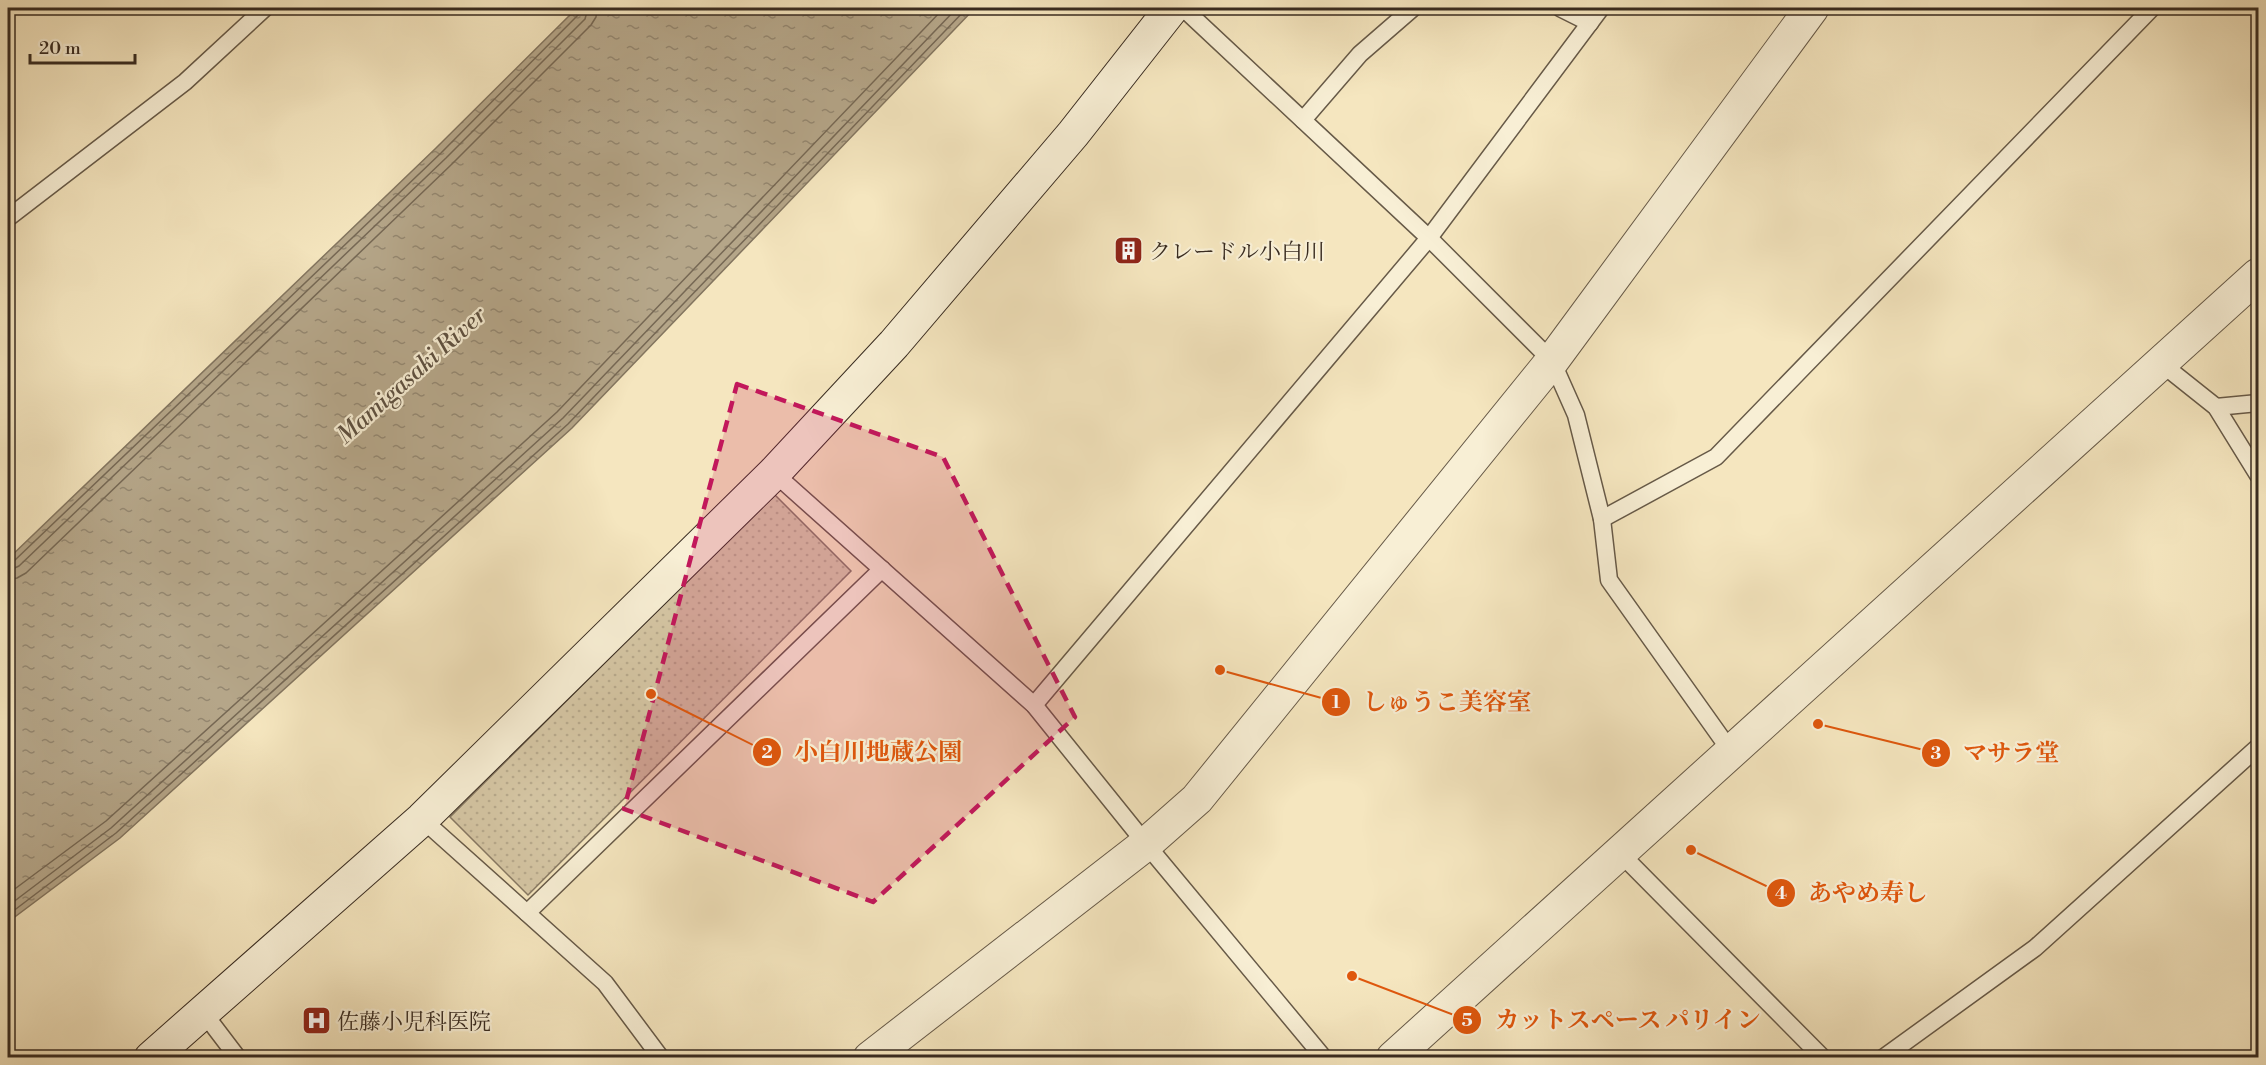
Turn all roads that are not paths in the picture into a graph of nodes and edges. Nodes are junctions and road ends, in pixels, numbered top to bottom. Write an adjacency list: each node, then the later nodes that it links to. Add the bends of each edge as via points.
1 (265, 8): 11 (lane, via 185,82)
2 (1172, 8): 18 (street, via 1073,134 916,318)
3 (1183, 8): 10 (lane)
4 (1413, 8): 10 (lane, via 1360,54)
5 (1560, 8): 9 (lane)
6 (1601, 8): 9 (lane)
7 (1812, 8): 14 (street)
8 (2152, 8): 20 (lane, via 1716,457)
9 (1590, 23): 12 (lane)
10 (1303, 120): 12 (lane)
11 (8, 218)
12 (1429, 238): 14 (lane); 22 (lane)
13 (2259, 275): 15 (street)
14 (1552, 361): 20 (lane, via 1576,415); 26 (street, via 1197,799)
15 (2162, 364): 17 (lane); 24 (street)
16 (2259, 403): 17 (lane)
17 (2216, 406): 19 (lane)
18 (774, 472): 21 (lane); 25 (street)
19 (2259, 475)
20 (1602, 519): 24 (lane, via 1609,580)
21 (882, 569): 22 (lane); 28 (lane)
22 (1034, 705): 26 (lane)
23 (2259, 747): 37 (lane, via 2035,948)
24 (1732, 753): 27 (street)
25 (422, 819): 28 (lane); 29 (street)
26 (1146, 844): 33 (street); 34 (lane)
27 (1619, 852): 35 (street); 36 (lane)
28 (527, 913): 32 (lane, via 605,983)
29 (203, 1012): 30 (street); 31 (lane)
30 (151, 1058)
31 (238, 1058)
32 (661, 1058)
33 (870, 1058)
34 (1324, 1058)
35 (1393, 1058)
36 (1823, 1058)
37 (1883, 1058)

